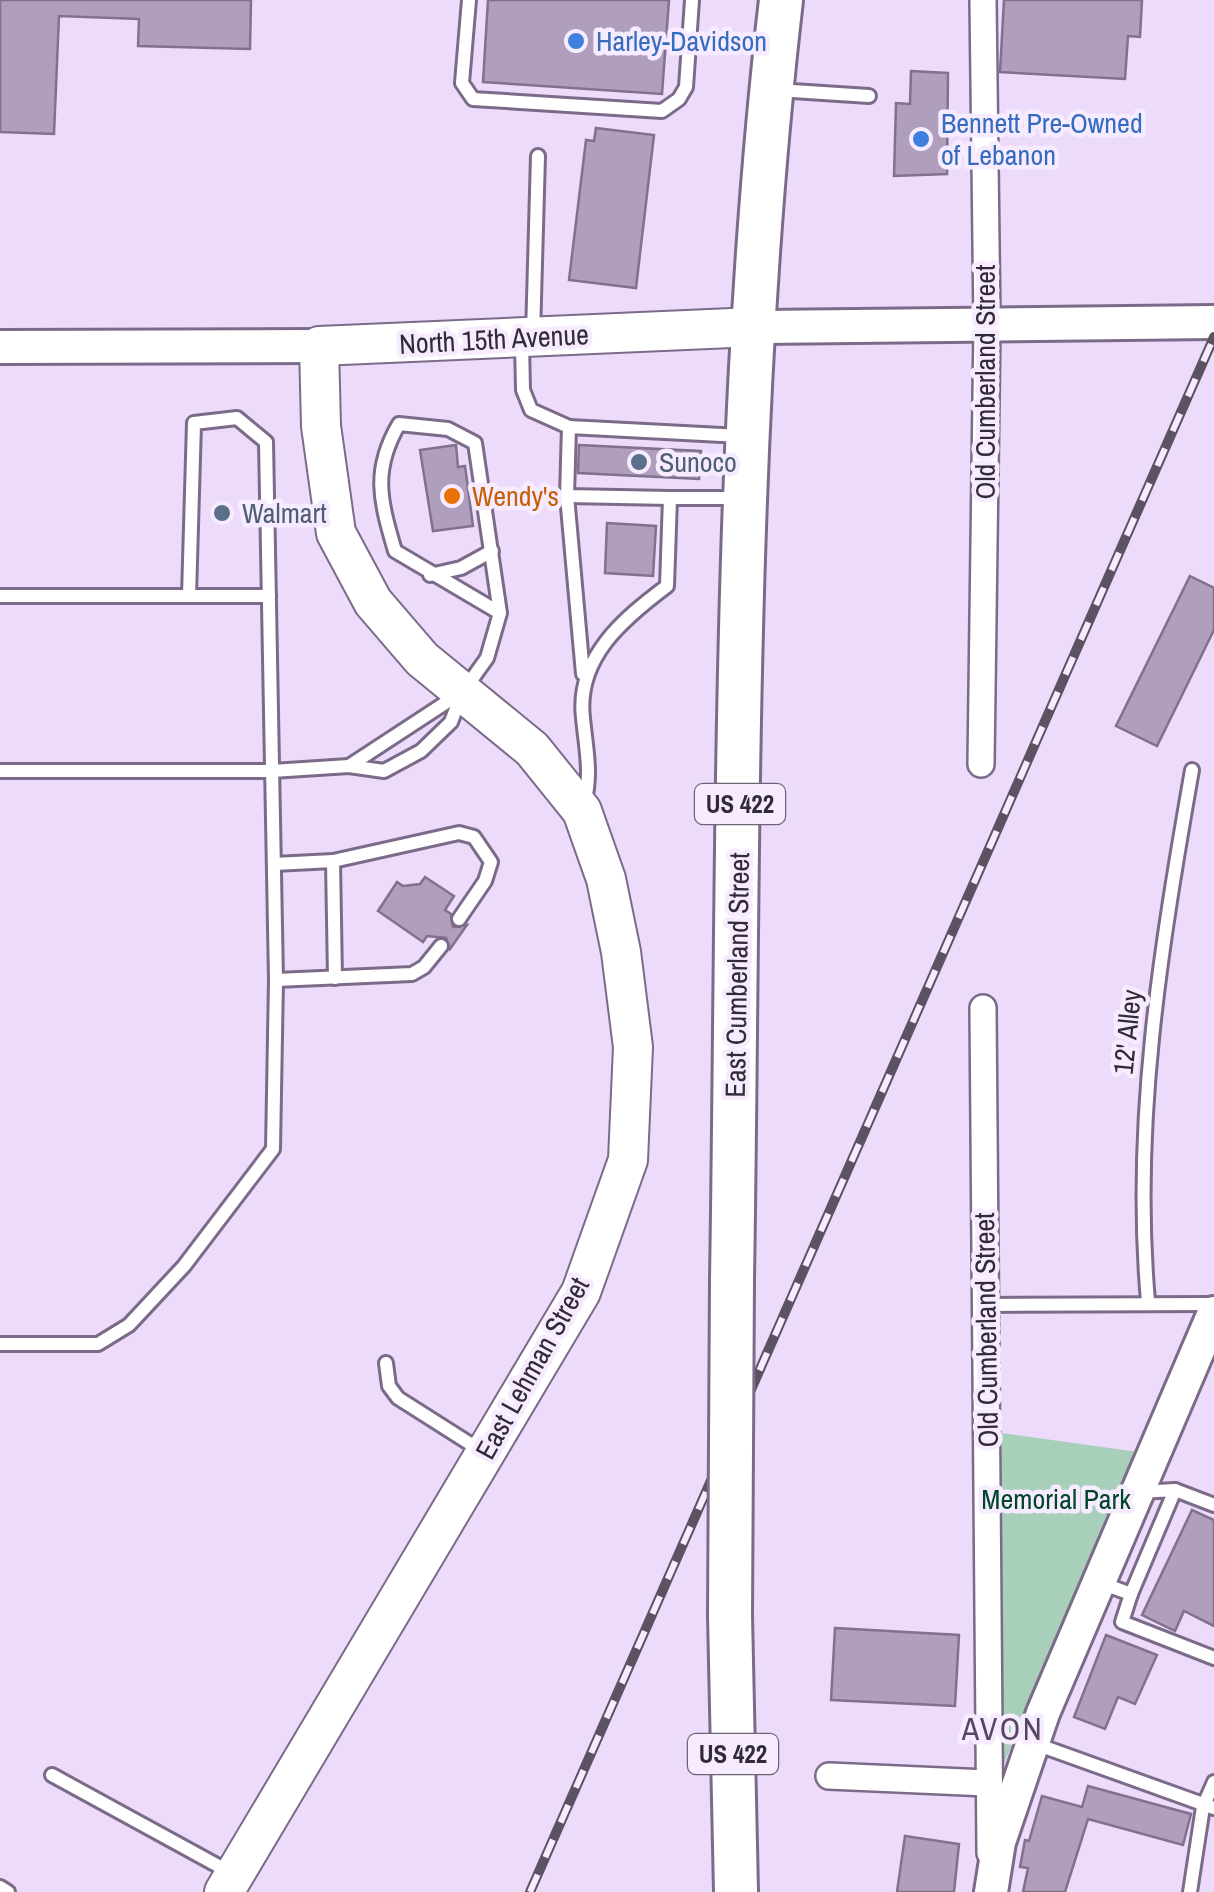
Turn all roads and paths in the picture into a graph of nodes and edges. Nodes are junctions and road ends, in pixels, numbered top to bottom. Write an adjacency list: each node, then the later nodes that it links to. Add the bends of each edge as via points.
1 (469, 0): 2 (lane, via 462,83 473,99 662,111 686,88)
2 (692, 0)
3 (781, 0): 5 (highway, East Cumberland Street / US 422)
4 (983, 0): 9 (street, Old Cumberland Street)
5 (771, 90): 6 (lane); 10 (highway, East Cumberland Street / US 422)
6 (869, 96)
7 (538, 156): 11 (lane)
8 (1214, 322): 9 (street, North 15th Avenue)
9 (987, 324): 10 (street, North 15th Avenue); 27 (street, Old Cumberland Street)
10 (755, 328): 11 (main road, North 15th Avenue); 15 (highway, East Cumberland Street / US 422)
11 (527, 338): 12 (main road, North 15th Avenue); 14 (lane, via 523,390 530,410)
12 (319, 346): 13 (street, North 15th Avenue); 26 (main road, East Lehman Street, via 321,426 336,533 374,602 422,659)
13 (0, 347)
14 (569, 426): 15 (lane); 16 (lane)
15 (748, 437): 18 (highway, East Cumberland Street / US 422)
16 (567, 496): 17 (lane); 25 (lane)
17 (670, 498): 18 (lane); 25 (lane, via 667,586 602,646)
18 (745, 498): 62 (highway, East Cumberland Street / US 422, bridge, via 732,1280)
19 (492, 551): 20 (lane); 20 (lane, via 474,442 448,429 400,424 381,455 383,511 395,550); 24 (lane)
20 (430, 575): 24 (lane)
21 (0, 596): 22 (lane)
22 (188, 596): 23 (lane); 23 (lane, via 194,423 237,418 266,442)
23 (269, 596): 31 (lane)
24 (500, 613): 26 (lane, via 488,658)
25 (583, 674): 32 (lane, via 590,778)
26 (462, 693): 28 (lane); 28 (lane, via 451,722 421,751 384,771); 32 (main road, East Lehman Street, via 532,749)
27 (981, 764)
28 (348, 766): 31 (lane)
29 (1192, 770): 40 (lane, 12' Alley, via 1147,1060 1140,1214)
30 (0, 771): 31 (lane)
31 (272, 771): 34 (lane)
32 (582, 811): 46 (main road, East Lehman Street, via 606,879 620,952 632,1047 628,1160 581,1292)
33 (333, 862): 34 (lane); 35 (lane, via 454,835 474,837 491,862); 37 (lane)
34 (274, 864): 38 (lane)
35 (458, 919)
36 (441, 946): 37 (lane, via 412,974)
37 (335, 978): 38 (lane)
38 (276, 980): 44 (lane, via 276,1120 273,1149 259,1174 129,1325 98,1344)
39 (983, 1008): 42 (street, Old Cumberland Street)
40 (1148, 1302): 41 (lane); 42 (lane)
41 (1214, 1304)
42 (986, 1305): 56 (street, Old Cumberland Street)
43 (1214, 1312): 48 (street)
44 (0, 1344)
45 (386, 1363): 46 (lane, via 398,1398)
46 (485, 1453): 58 (main road, East Lehman Street)
47 (1175, 1490): 48 (lane); 49 (lane); 50 (lane)
48 (1139, 1492): 50 (street)
49 (1214, 1505)
50 (1116, 1588): 51 (lane, via 1122,1622); 52 (street)
51 (1214, 1658)
52 (1032, 1742): 57 (lane); 60 (street)
53 (52, 1775): 58 (lane)
54 (828, 1776): 56 (street)
55 (1214, 1782): 57 (lane)
56 (987, 1783): 60 (street, Old Cumberland Street)
57 (1209, 1808): 63 (lane)
58 (229, 1883)
59 (0, 1888): 61 (lane)
60 (991, 1888)
61 (8, 1892)
62 (736, 1892)
63 (1190, 1892)

